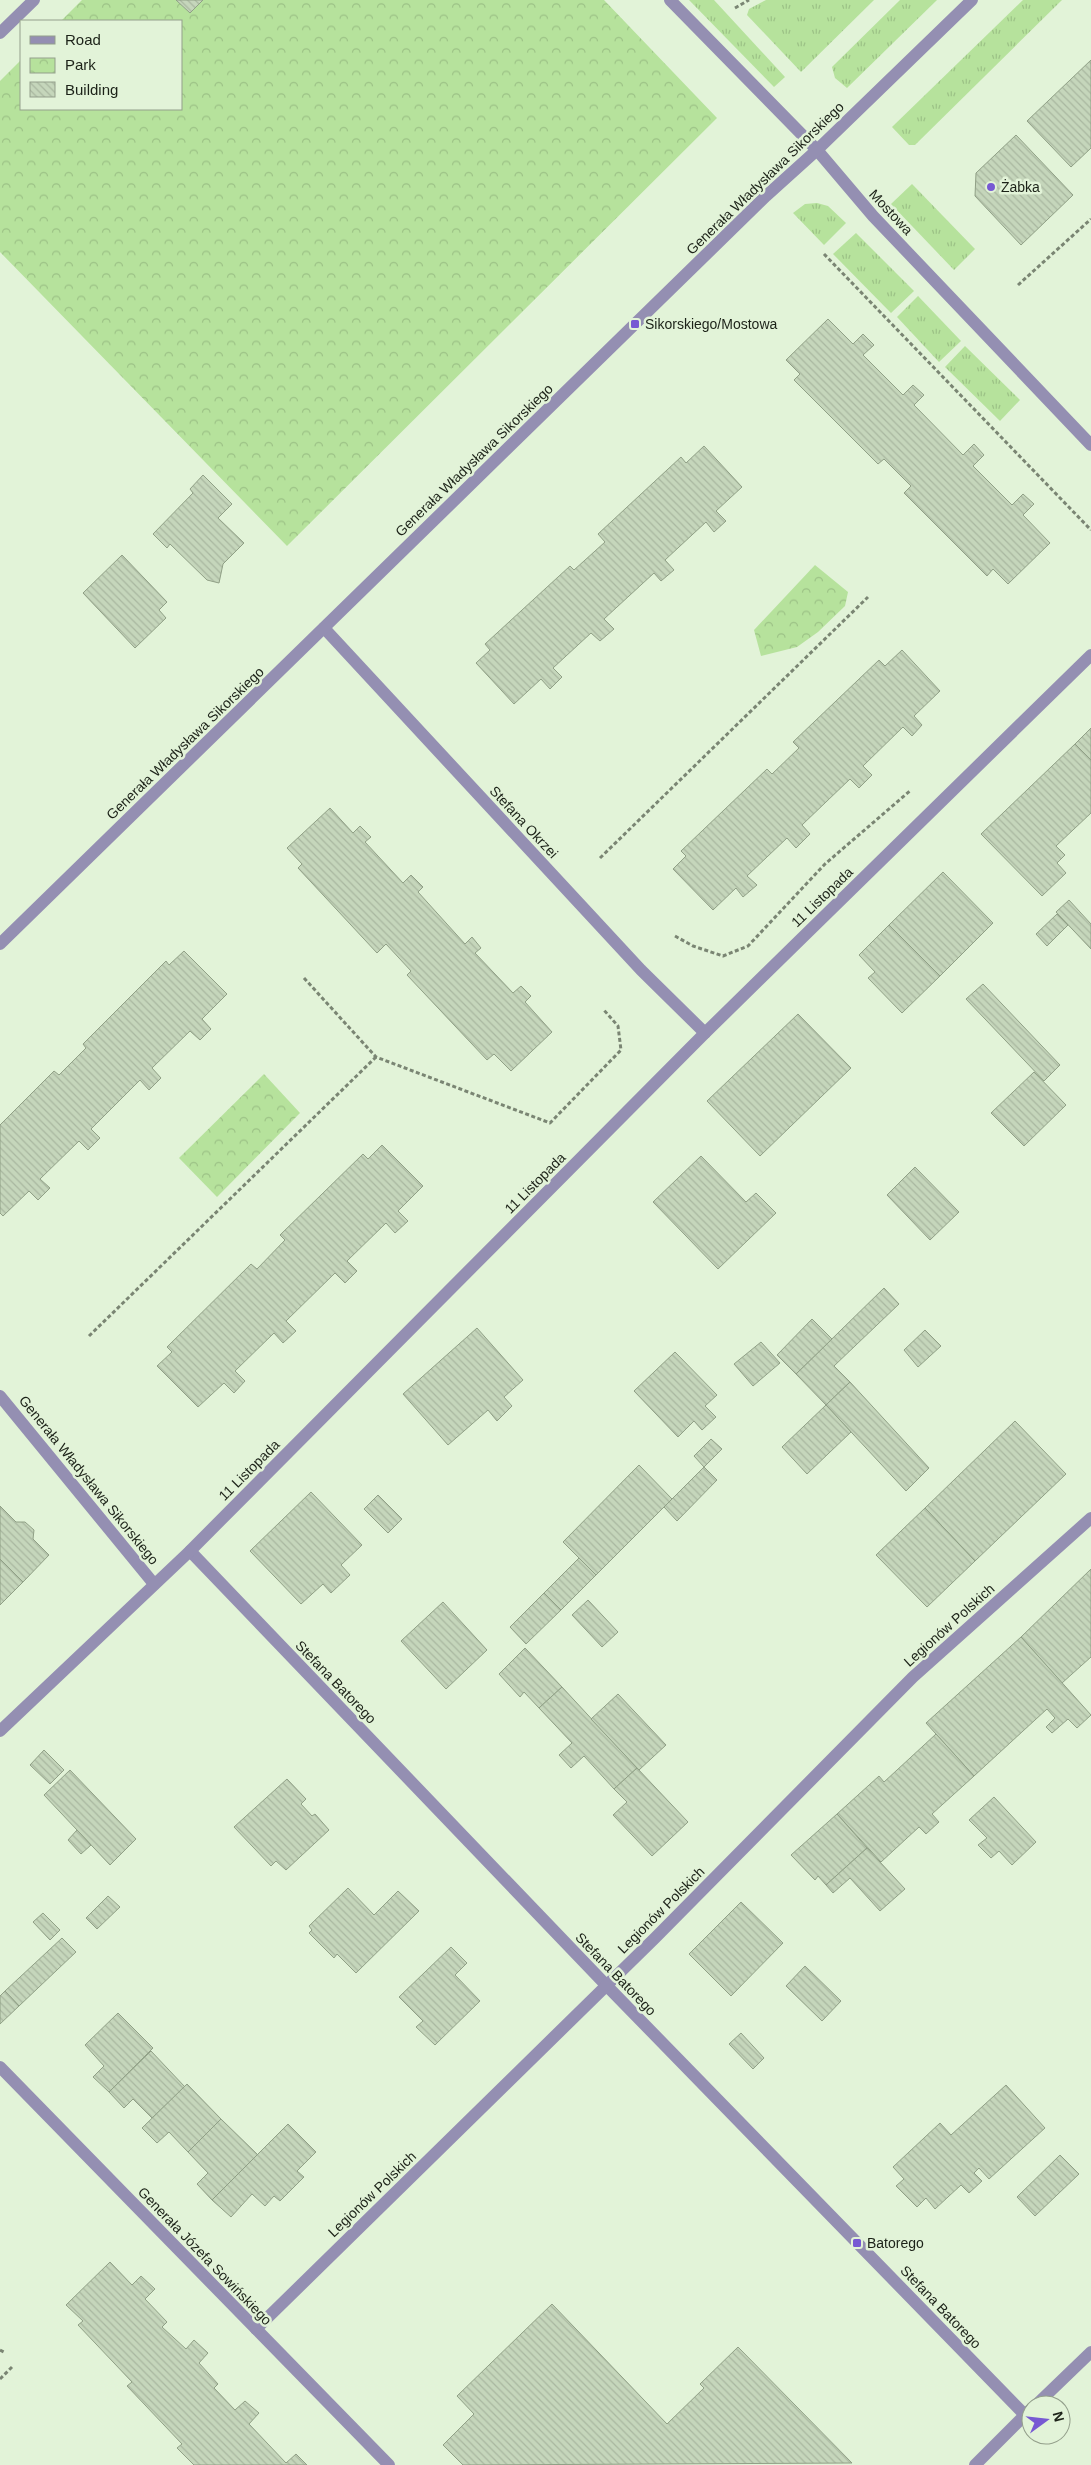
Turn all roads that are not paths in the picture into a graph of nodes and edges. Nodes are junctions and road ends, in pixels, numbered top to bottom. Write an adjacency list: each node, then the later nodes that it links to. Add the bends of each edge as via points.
1 (34, 0): 4 (street)
2 (670, 0): 5 (street, Mostowa)
3 (972, 0): 5 (street, Generała Władysława Sikorskiego)
4 (0, 33)
5 (817, 150): 6 (street, Mostowa, via 873,216); 7 (street, Generała Władysława Sikorskiego, via 759,202)
6 (1091, 445)
7 (324, 628): 9 (street, Generała Władysława Sikorskiego); 10 (street, Stefana Okrzei, via 641,970)
8 (1091, 655): 10 (street, 11 Listopada)
9 (0, 944)
10 (705, 1033): 13 (street, 11 Listopada)
11 (0, 1396): 14 (street, Generała Władysława Sikorskiego)
12 (1091, 1518): 16 (street, Legionów Polskich, via 913,1677)
13 (190, 1550): 14 (street, 11 Listopada); 16 (street, Stefana Batorego)
14 (154, 1584): 15 (street, 11 Listopada)
15 (0, 1732)
16 (606, 1985): 18 (street, Legionów Polskich); 21 (street, Stefana Batorego)
17 (0, 2067): 18 (street, Generała Józefa Sowińskiego)
18 (256, 2328): 23 (street, Generała Józefa Sowińskiego)
19 (1091, 2352): 20 (street)
20 (1046, 2395)
21 (1021, 2405)
22 (1021, 2419): 24 (street)
23 (389, 2465)
24 (975, 2465)

